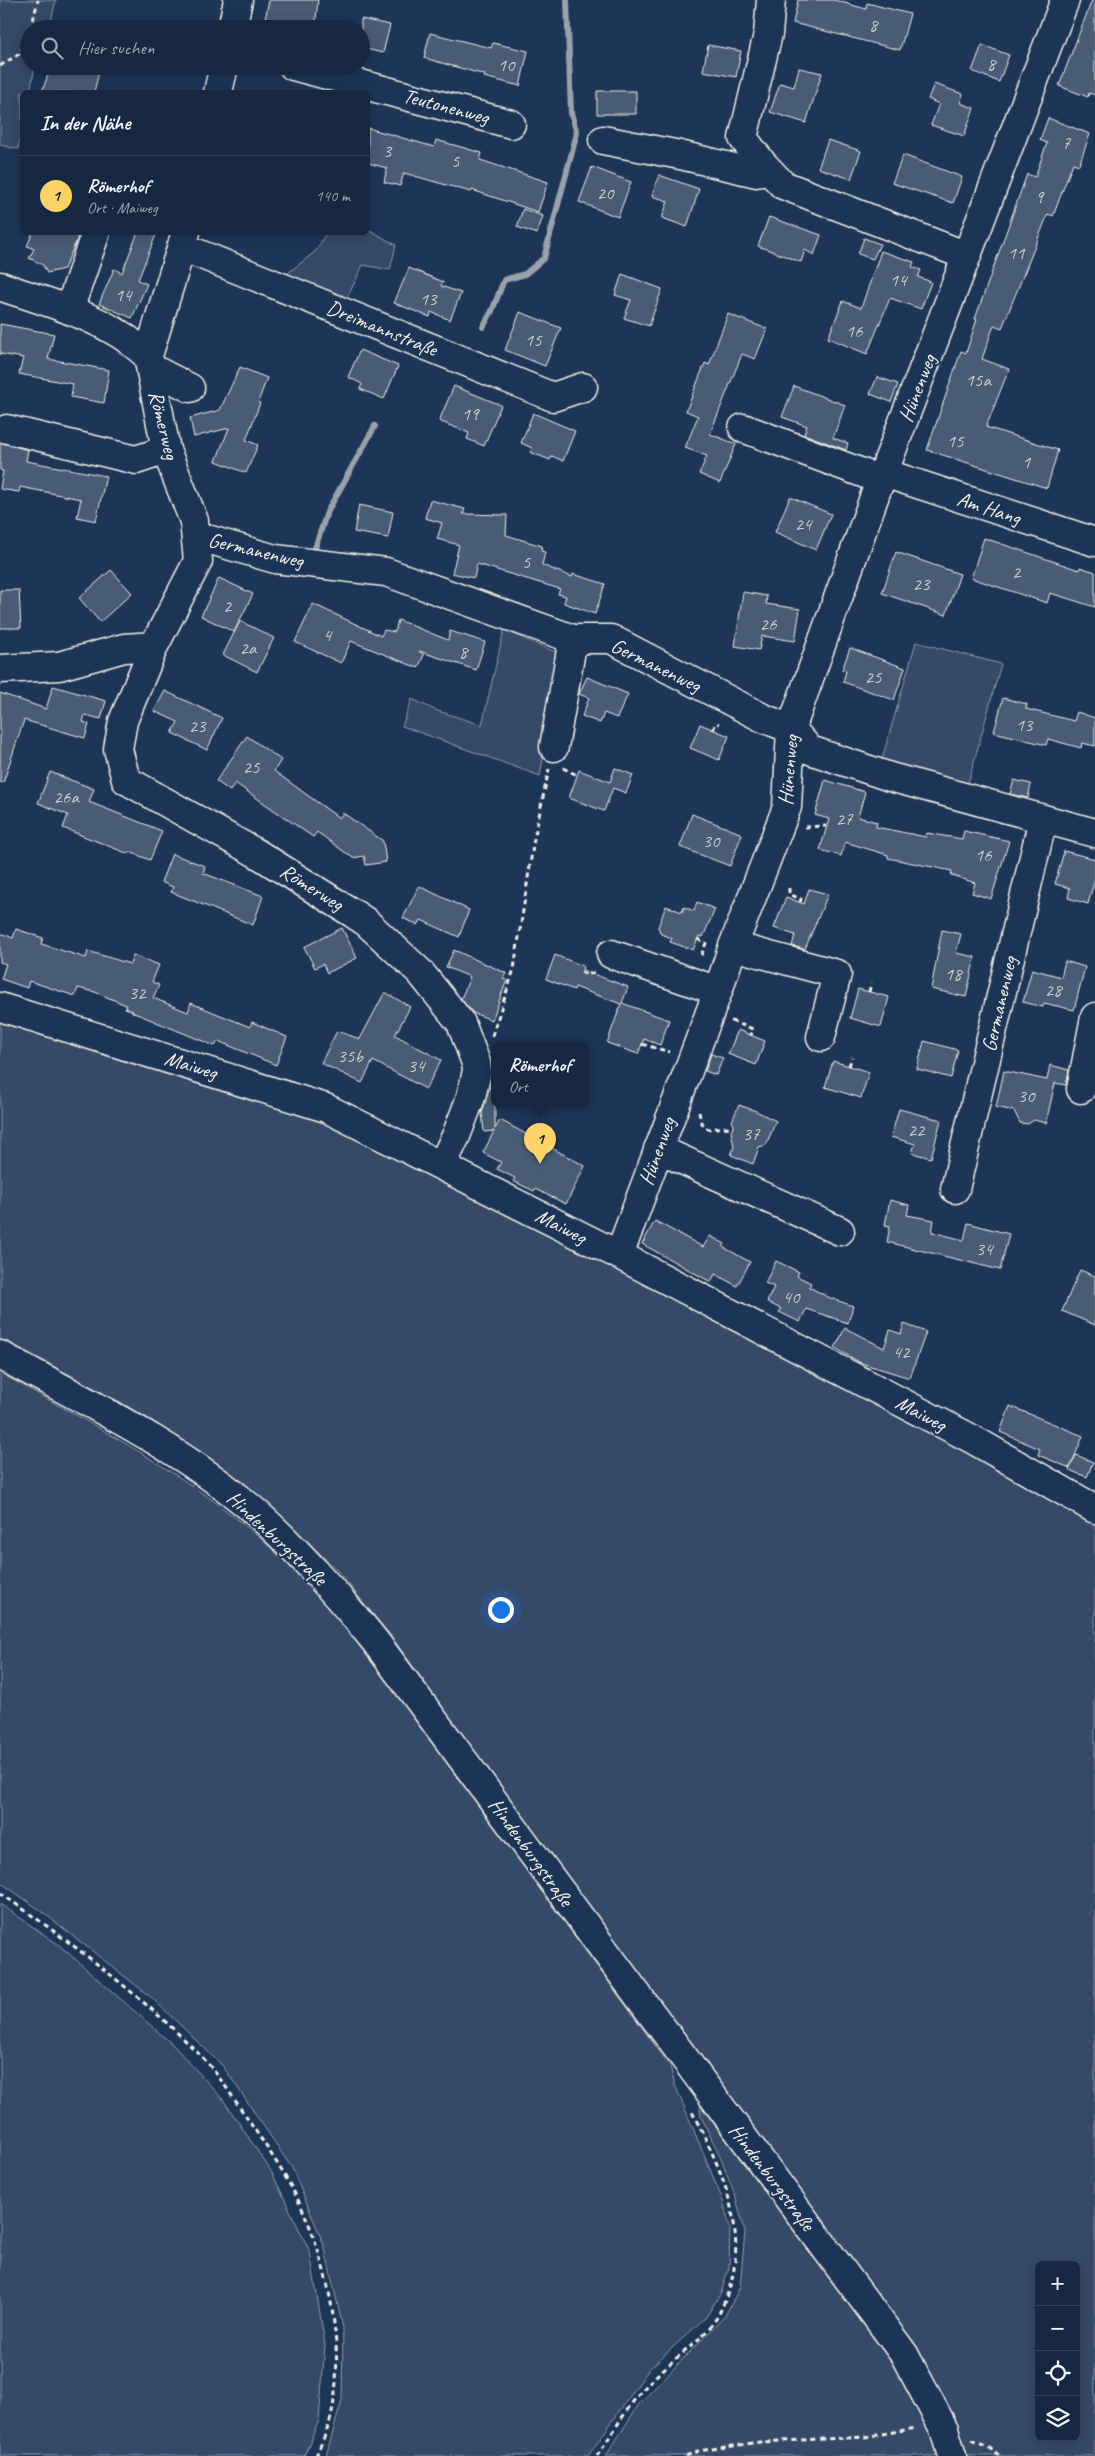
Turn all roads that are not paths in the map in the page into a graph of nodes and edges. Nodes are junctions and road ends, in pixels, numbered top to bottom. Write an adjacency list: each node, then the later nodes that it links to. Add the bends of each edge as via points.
1 (238, 0): 4 (street)
2 (771, 0): 10 (street, via 768,34 743,138)
3 (1065, 0): 13 (street, Hünenweg)
4 (234, 20)
5 (222, 75): 7 (street)
6 (327, 75): 8 (street, Teutonenweg)
7 (218, 90)
8 (511, 124)
9 (603, 140): 10 (street, via 756,173)
10 (769, 171): 13 (street, via 783,185)
11 (95, 235): 15 (street)
12 (184, 240): 16 (street, Dreimannstraße); 17 (street, Dreimannstraße, via 553,397)
13 (967, 256): 22 (street, Hünenweg)
14 (0, 286): 15 (street)
15 (69, 310): 16 (street, via 122,335)
16 (150, 362): 18 (street); 21 (street, Römerweg)
17 (583, 387)
18 (190, 388)
19 (7, 429): 21 (street, via 136,460)
20 (744, 435): 22 (street, Am Hang)
21 (166, 450): 23 (street, Römerweg)
22 (880, 482): 24 (street, Am Hang); 28 (street, Hünenweg)
23 (197, 536): 25 (street, Germanenweg, via 275,559 386,572); 26 (street, Römerweg, via 198,561)
24 (1095, 542)
25 (573, 639): 28 (street, Germanenweg, via 610,639); 29 (street)
26 (154, 646): 27 (street, via 124,648 59,666); 38 (street, Römerweg, via 123,721 118,749 126,780 258,854 366,922 420,972 461,1023)
27 (0, 669)
28 (791, 730): 30 (street, Germanenweg, via 810,750 890,777); 32 (street, Hünenweg, via 787,807)
29 (554, 747)
30 (1043, 819): 31 (street, Germanenweg); 42 (street, Germanenweg)
31 (1095, 833)
32 (733, 946): 34 (street, Hünenweg); 37 (street, via 837,974)
33 (611, 954): 34 (street)
34 (718, 991): 40 (street, Hünenweg)
35 (0, 1007): 41 (street, Maiweg, via 326,1108)
36 (1095, 1017): 39 (street)
37 (821, 1037)
38 (480, 1080): 41 (street)
39 (1081, 1089)
40 (658, 1149): 43 (street); 44 (street, Hünenweg)
41 (442, 1165): 44 (street, Maiweg)
42 (955, 1189)
43 (840, 1231)
44 (619, 1256): 46 (street, Maiweg, via 972,1440)
45 (0, 1355): 47 (street, Hindenburgstraße, via 109,1413 208,1475 259,1516 325,1581 375,1641 904,2354 944,2429)
46 (1095, 1509)
47 (952, 2456)

